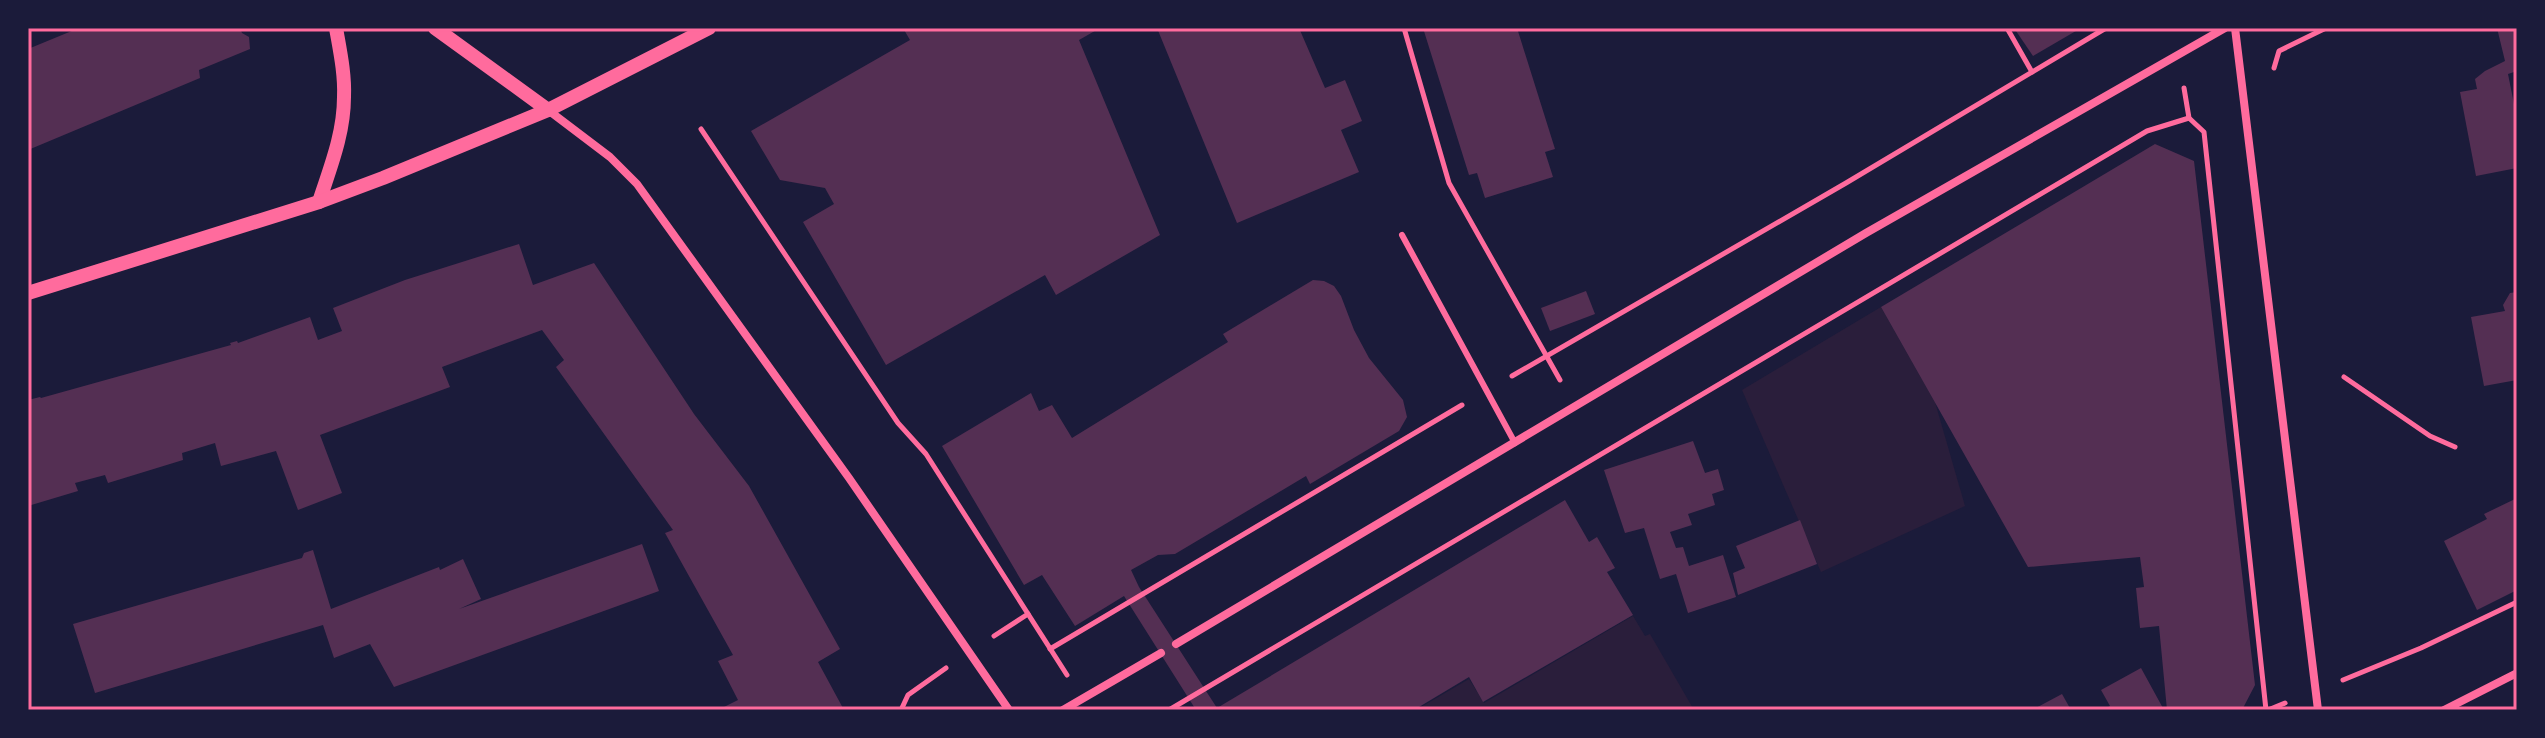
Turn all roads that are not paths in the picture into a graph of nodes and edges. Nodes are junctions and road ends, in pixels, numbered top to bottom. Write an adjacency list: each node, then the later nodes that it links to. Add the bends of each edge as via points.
1 (336, 28): 7 (street, via 344,100 339,139)
2 (435, 28): 6 (street)
3 (709, 28): 6 (street)
4 (2225, 28): 10 (street, via 1866,233)
5 (2235, 28): 16 (street)
6 (548, 110): 7 (street); 14 (street, via 637,184)
7 (319, 202): 9 (street)
8 (1402, 235): 10 (lane)
9 (28, 293)
10 (1515, 443): 11 (street)
11 (1176, 644)
12 (1161, 653): 15 (street)
13 (2517, 673): 17 (street)
14 (1009, 710)
15 (1063, 710)
16 (2318, 710)
17 (2444, 710)

